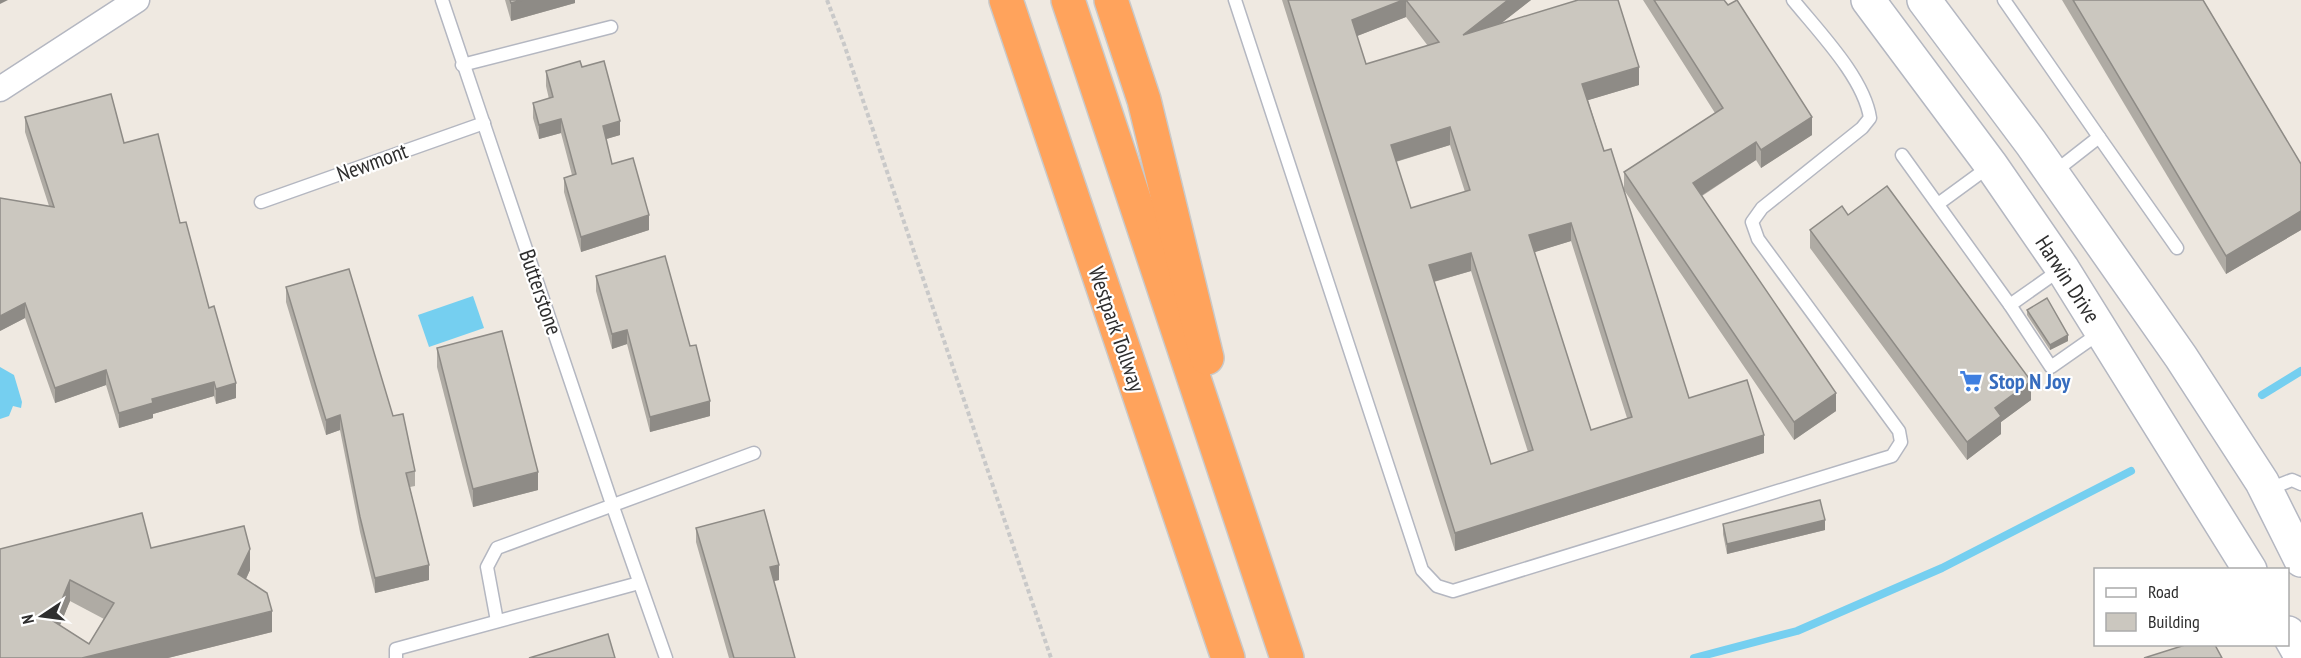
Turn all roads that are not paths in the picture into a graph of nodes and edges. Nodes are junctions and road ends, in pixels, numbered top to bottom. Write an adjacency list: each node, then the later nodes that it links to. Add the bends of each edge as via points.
1 (137, 0): 13 (street)
2 (442, 0): 12 (lane, Butterstone)
3 (1006, 0): 39 (highway, Westpark Tollway)
4 (1068, 0): 33 (highway)
5 (1111, 0): 33 (highway, via 1144,100)
6 (1235, 0): 7 (lane, via 1422,570 1437,586 1453,591 1892,456 1901,442 1899,431 1758,239 1752,222 1762,208 1870,118 1867,102 1833,50)
7 (1793, 0)
8 (1868, 0): 17 (main road, Harwin Drive)
9 (1924, 0): 18 (main road, Harwin Drive)
10 (2004, 0): 15 (lane)
11 (611, 27): 12 (lane)
12 (462, 65): 14 (lane, Butterstone)
13 (0, 89)
14 (484, 123): 19 (lane, Newmont); 29 (lane, Butterstone)
15 (2099, 137): 18 (lane); 21 (lane)
16 (1902, 156): 20 (lane)
17 (1991, 165): 20 (lane); 22 (main road, Harwin Drive)
18 (2052, 174): 24 (main road, Harwin Drive)
19 (261, 202)
20 (1938, 204): 23 (lane)
21 (2177, 248)
22 (2062, 268): 23 (lane); 25 (main road, Harwin Drive)
23 (2010, 304): 25 (lane, via 2051,367)
24 (2144, 304): 25 (main road); 28 (main road, Harwin Drive)
25 (2102, 332): 31 (main road, Harwin Drive)
26 (754, 453): 29 (lane)
27 (2301, 484): 28 (lane, via 2292,480)
28 (2266, 490): 30 (main road, Harwin Drive)
29 (613, 507): 32 (lane, Butterstone); 34 (lane, via 497,548 487,567)
30 (2301, 560)
31 (2249, 568)
32 (639, 583): 34 (lane); 38 (lane, Butterstone)
33 (1267, 601): 40 (highway)
34 (496, 621): 37 (lane, via 396,649)
35 (2289, 635): 36 (main road)
36 (2301, 656)
37 (396, 658)
38 (666, 658)
39 (1228, 658)
40 (1287, 658)

